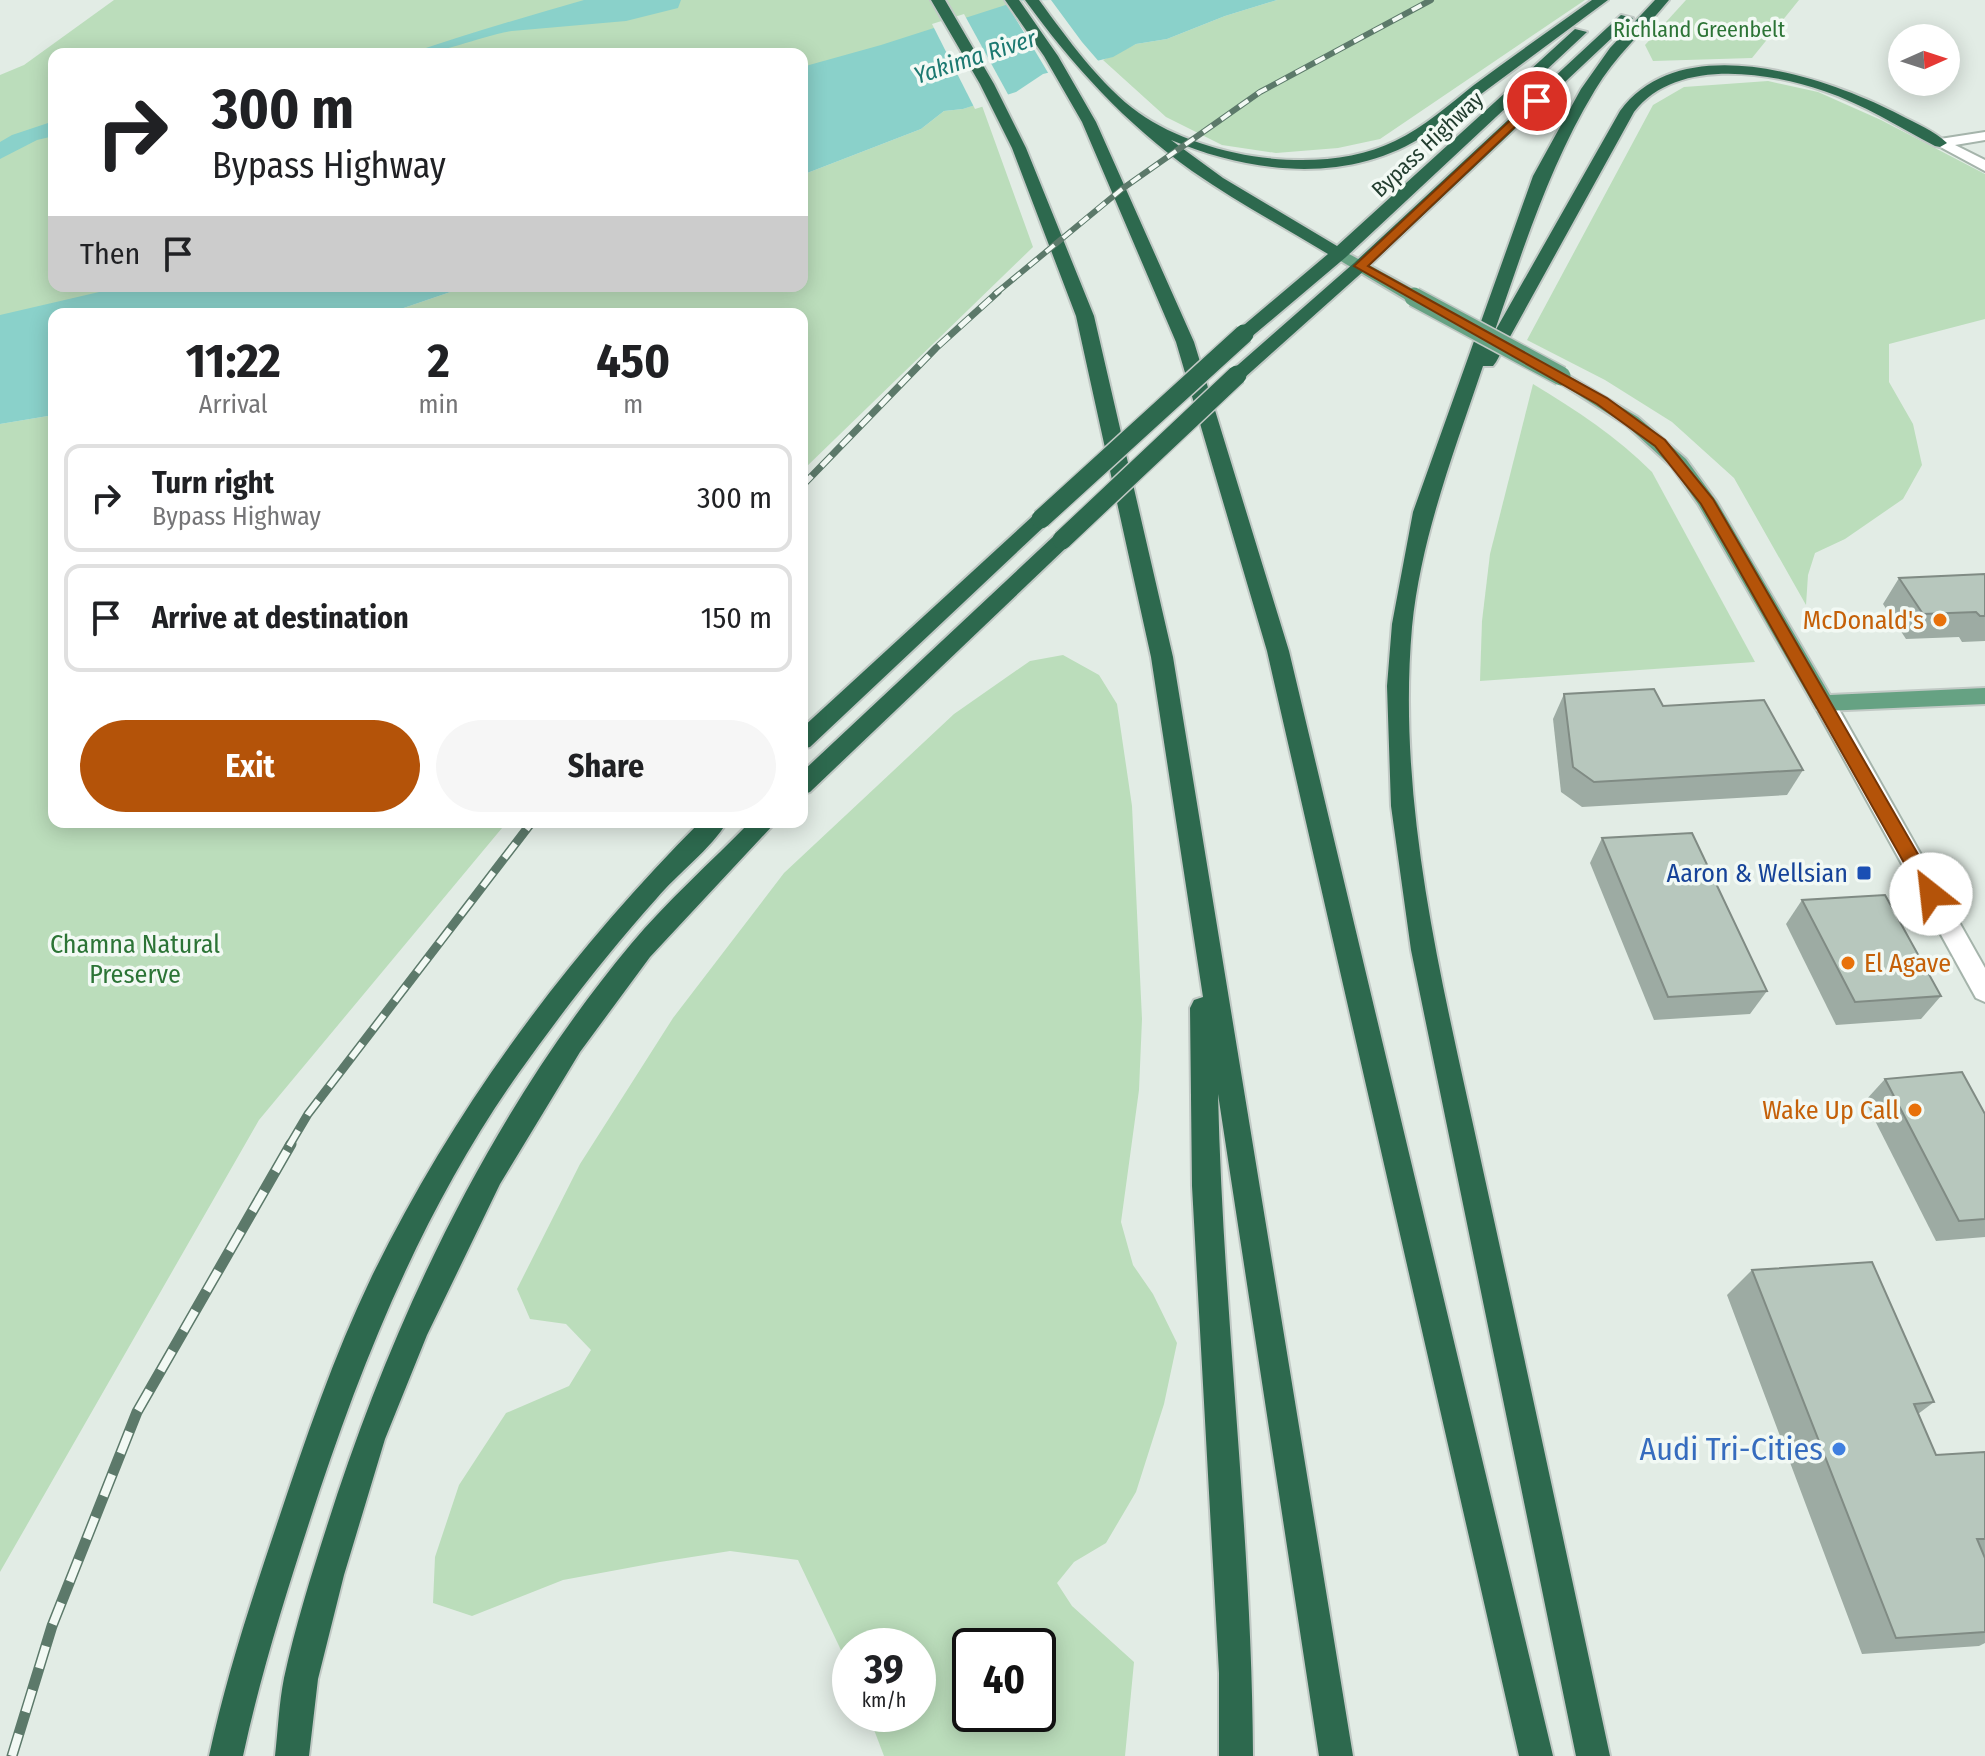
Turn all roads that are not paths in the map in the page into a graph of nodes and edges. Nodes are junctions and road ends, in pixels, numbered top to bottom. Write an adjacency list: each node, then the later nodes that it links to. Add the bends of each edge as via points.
1 (938, 0): 21 (highway, via 1019,148 1085,316 1162,657)
2 (1012, 0): 27 (highway, via 1089,122 1185,342 1278,651)
3 (1032, 0): 8 (highway, via 1091,76)
4 (1601, 0): 8 (highway, via 1416,134 1371,155 1298,164 1252,161 1204,150)
5 (1614, 0): 12 (highway, Bypass Highway)
6 (1645, 0): 13 (highway, Bypass Highway)
7 (1662, 0): 14 (highway, via 1604,66 1553,152)
8 (1135, 117): 12 (highway, via 1195,166)
9 (1985, 136): 10 (street)
10 (1940, 143): 11 (street); 14 (highway, via 1853,99 1793,78 1702,72 1660,82 1627,111)
11 (1985, 166)
12 (1340, 254): 13 (main road); 17 (highway, Bypass Highway, bridge, via 1244,334)
13 (1360, 266): 16 (main road, bridge, via 1561,376 1660,443 1707,502); 18 (highway, Bypass Highway, bridge)
14 (1452, 423): 28 (highway, via 1423,512 1402,624 1398,686 1403,806 1423,950)
15 (1985, 696): 16 (main road)
16 (1824, 703): 22 (street)
17 (808, 735)
18 (808, 780)
19 (709, 828): 23 (highway, via 588,956 531,1033 441,1174 349,1363 271,1589)
20 (758, 828): 24 (highway, via 641,950 571,1044 490,1175 415,1328 370,1439 301,1679)
21 (1202, 921): 25 (highway, via 1206,1186 1236,1673); 26 (highway)
22 (1985, 991)
23 (226, 1756)
24 (292, 1756)
25 (1236, 1756)
26 (1336, 1756)
27 (1536, 1756)
28 (1593, 1756)

